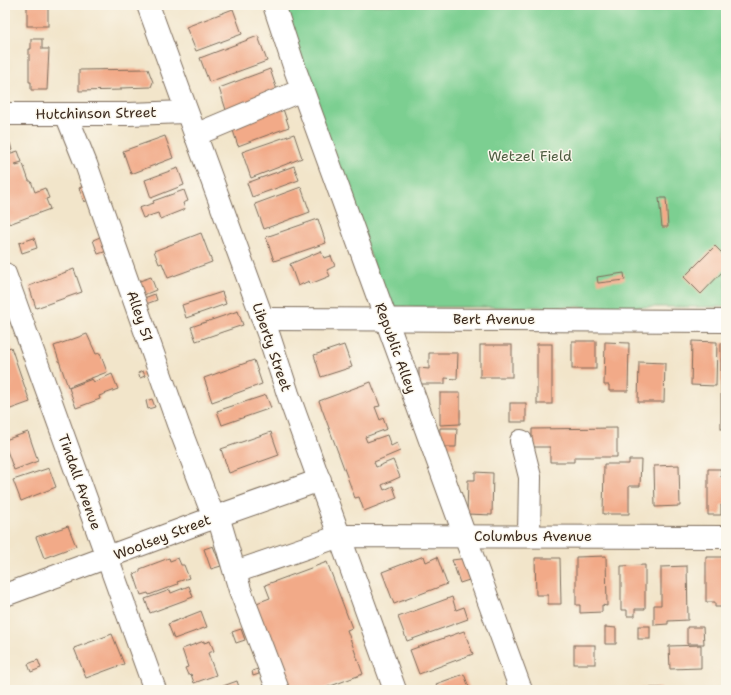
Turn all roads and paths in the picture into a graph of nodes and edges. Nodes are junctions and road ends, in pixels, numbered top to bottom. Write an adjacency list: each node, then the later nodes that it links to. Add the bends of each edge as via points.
1 (148, 5): 4 (street, Liberty Street)
2 (274, 5): 3 (street, Republic Alley)
3 (302, 90): 7 (street); 10 (street, Republic Alley)
4 (186, 112): 6 (street, Hutchinson Street); 7 (street, Liberty Street)
5 (5, 114): 6 (street, Hutchinson Street)
6 (66, 114): 14 (street, Alley 51, via 178,424)
7 (195, 135): 9 (street, Liberty Street)
8 (5, 274): 19 (street, Tindall Avenue)
9 (263, 319): 10 (street, Bert Avenue); 13 (street, Liberty Street)
10 (386, 320): 11 (street, Bert Avenue); 16 (street, Republic Alley)
11 (726, 321)
12 (521, 441): 17 (street, via 530,477)
13 (320, 480): 14 (street, Woolsey Street); 15 (street, Liberty Street)
14 (216, 517): 19 (street, Woolsey Street); 20 (street, Alley 51)
15 (340, 536): 16 (street, Columbus Avenue); 20 (street, Columbus Avenue); 24 (street, Liberty Street)
16 (464, 536): 17 (street, Columbus Avenue); 25 (street, Republic Alley)
17 (529, 536): 18 (street, Columbus Avenue)
18 (726, 537)
19 (108, 558): 21 (street, Woolsey Street); 22 (street, Tindall Avenue)
20 (235, 572): 23 (street, Alley 51)
21 (5, 595)
22 (155, 690)
23 (278, 690)
24 (396, 690)
25 (521, 690)

